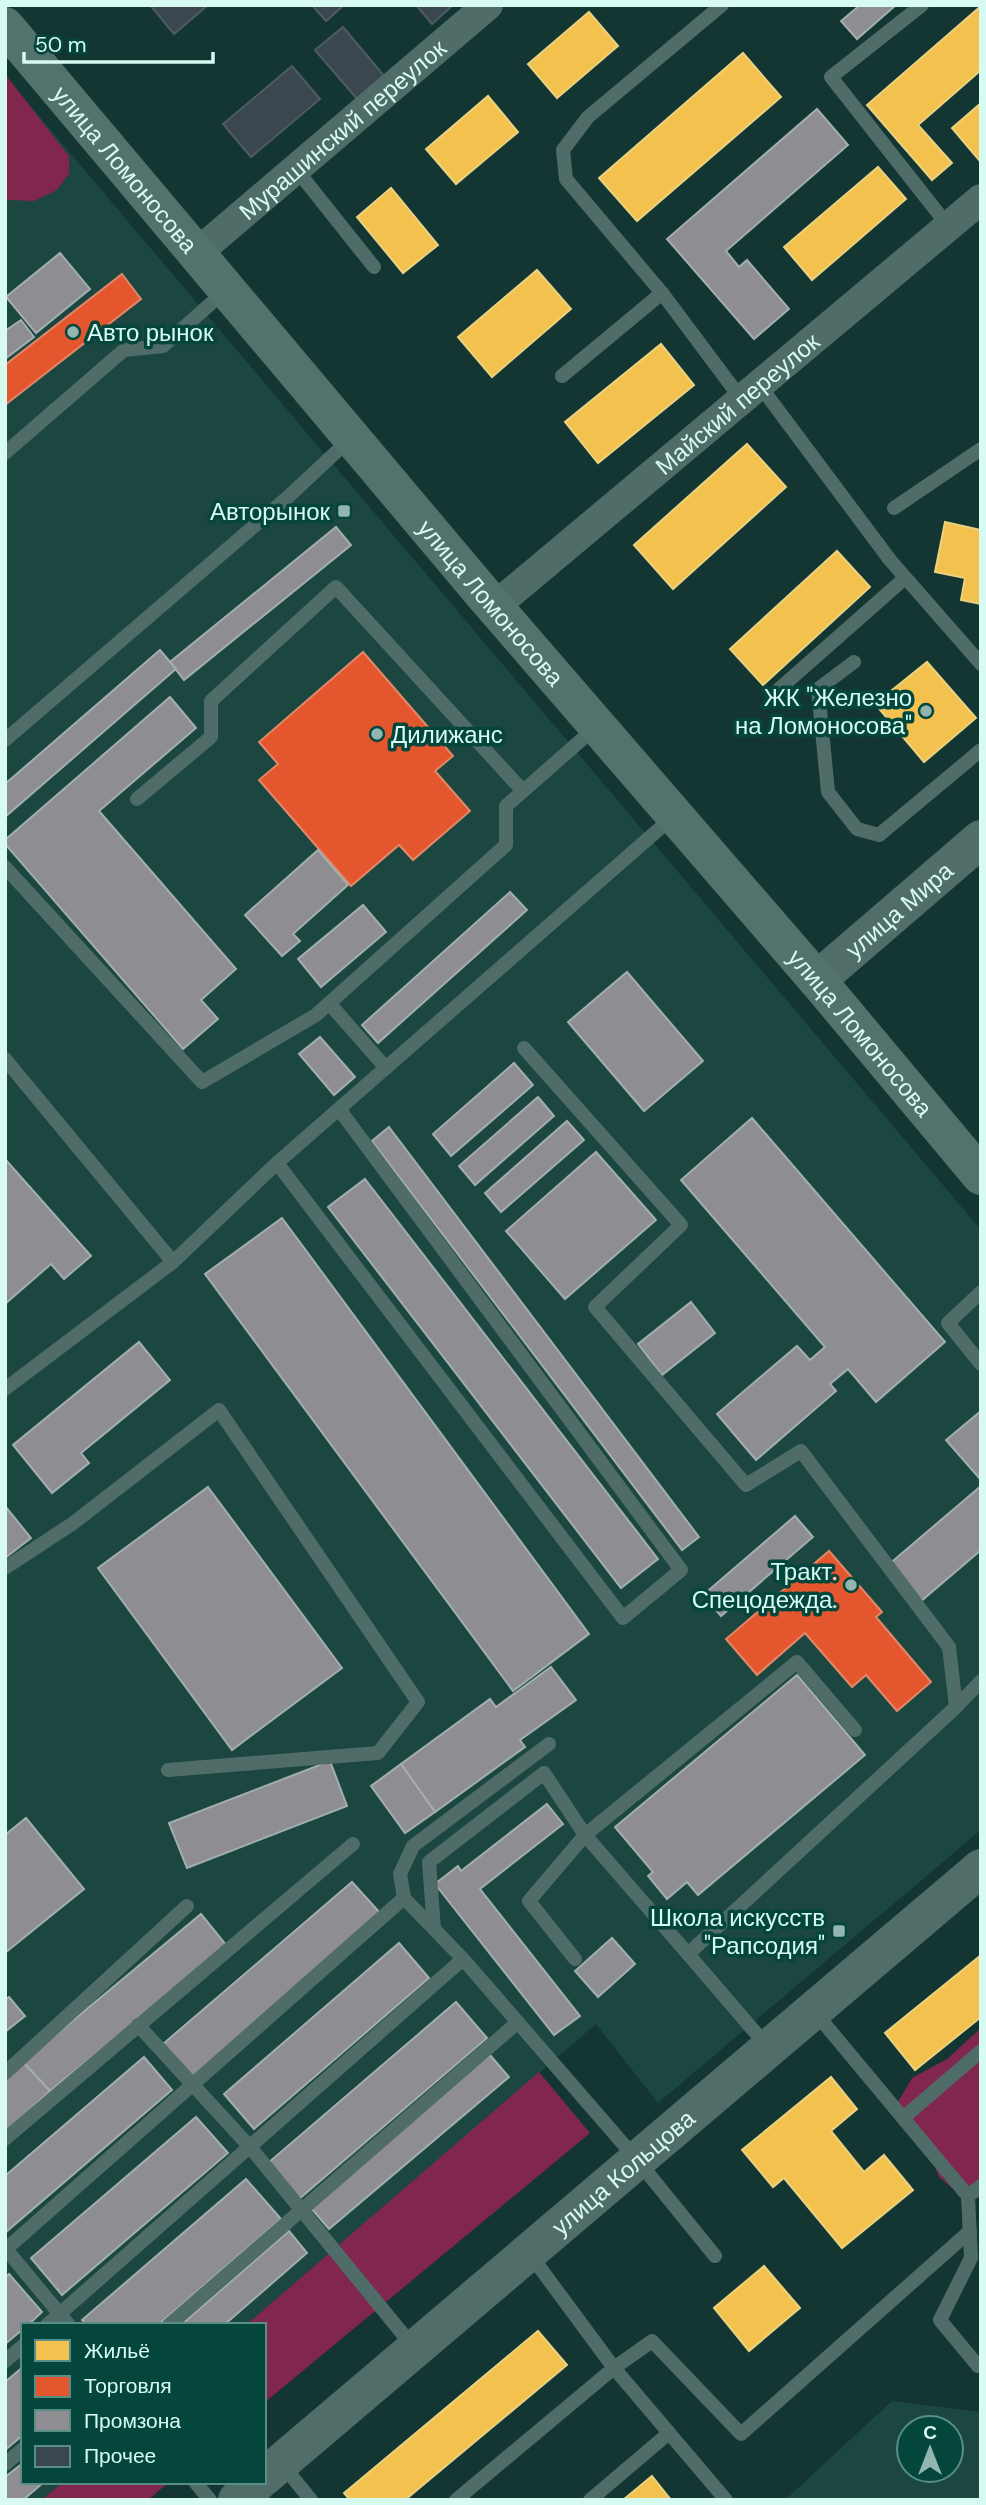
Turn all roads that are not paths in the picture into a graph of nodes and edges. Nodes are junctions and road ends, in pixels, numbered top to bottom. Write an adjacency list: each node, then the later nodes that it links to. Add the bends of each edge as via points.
1 (488, 5): 5 (street, Мурашинский переулок)
2 (722, 5): 10 (lane, via 588,117 563,150 566,179)
3 (922, 5): 6 (lane, via 831,77)
4 (5, 26): 7 (highway, улица Ломоносова)
5 (296, 169): 7 (street, Мурашинский переулок); 8 (lane)
6 (970, 214): 12 (street, Майский переулок)
7 (196, 254): 9 (highway, улица Ломоносова)
8 (374, 267)
9 (227, 289): 13 (highway, улица Ломоносова); 15 (lane, via 163,346 124,350)
10 (662, 293): 11 (lane); 12 (lane)
11 (562, 376)
12 (751, 393): 17 (lane); 18 (street, Майский переулок)
13 (351, 438): 18 (highway, улица Ломоносова); 23 (lane)
14 (981, 449): 16 (lane)
15 (5, 453)
16 (894, 508)
17 (905, 578): 19 (lane); 21 (lane)
18 (494, 607): 22 (highway, улица Ломоносова)
19 (979, 659)
20 (854, 662): 24 (lane, via 818,689 828,792 857,829 879,835)
21 (778, 690)
22 (597, 726): 25 (lane); 27 (highway, улица Ломоносова)
23 (5, 740)
24 (981, 750)
25 (523, 792): 26 (lane, via 335,587 211,701 211,737); 31 (lane, via 506,806 506,845)
26 (137, 799)
27 (675, 816): 30 (highway, улица Ломоносова); 34 (lane)
28 (981, 839): 30 (main road, улица Мира)
29 (5, 867): 31 (lane, via 202,1082)
30 (817, 980): 37 (highway, улица Ломоносова)
31 (329, 1003): 34 (lane)
32 (524, 1048): 44 (lane, via 681,1226 595,1307 746,1485 801,1451 949,1647)
33 (7, 1065): 38 (lane)
34 (386, 1068): 35 (lane)
35 (339, 1109): 36 (lane); 36 (lane, via 681,1570 623,1618)
36 (277, 1163): 38 (lane)
37 (981, 1176)
38 (173, 1262): 41 (lane)
39 (981, 1292): 40 (lane, via 948,1323)
40 (981, 1364)
41 (5, 1389)
42 (5, 1568): 47 (lane, via 72,1524 219,1410 418,1702 378,1753)
43 (981, 1681): 44 (lane)
44 (956, 1707): 54 (lane)
45 (855, 1730): 48 (lane, via 797,1662)
46 (549, 1744): 51 (lane, via 413,1846 400,1874)
47 (168, 1770)
48 (585, 1835): 53 (lane, via 544,1773 429,1862); 54 (lane); 56 (lane, via 529,1901)
49 (353, 1844): 59 (lane)
50 (981, 1868): 57 (main road, улица Кольцова)
51 (404, 1898): 53 (lane); 63 (lane)
52 (187, 1906): 62 (lane)
53 (434, 1929): 55 (lane)
54 (688, 1954): 60 (lane)
55 (463, 1959): 58 (lane); 66 (lane)
56 (575, 1959)
57 (813, 2009): 60 (main road, улица Кольцова); 64 (lane)
58 (518, 2022): 67 (lane); 70 (lane)
59 (138, 2025): 63 (lane); 65 (lane)
60 (768, 2047): 67 (main road, улица Кольцова)
61 (981, 2052): 64 (lane)
62 (5, 2073)
63 (193, 2085): 66 (lane); 72 (lane)
64 (903, 2118): 69 (lane)
65 (5, 2139)
66 (250, 2147): 70 (lane); 75 (lane)
67 (638, 2161): 73 (main road, улица Кольцова); 74 (lane)
68 (981, 2186): 69 (lane)
69 (968, 2196): 71 (lane)
70 (302, 2211): 76 (lane); 78 (lane)
71 (970, 2231): 80 (lane, via 971,2258 940,2320 978,2366); 81 (lane, via 741,2434 652,2341)
72 (6, 2249): 75 (lane)
73 (529, 2252): 78 (main road, улица Кольцова); 81 (lane)
74 (715, 2256)
75 (64, 2319)
76 (171, 2323)
77 (21, 2348): 79 (lane)
78 (415, 2349): 85 (main road, улица Кольцова)
79 (5, 2361)
80 (981, 2364)
81 (614, 2368): 82 (lane); 91 (lane)
82 (669, 2432): 92 (lane); 93 (lane)
83 (21, 2451): 84 (lane)
84 (5, 2464)
85 (268, 2474): 90 (lane)
86 (197, 2484): 88 (lane)
87 (256, 2484): 89 (main road, улица Кольцова)
88 (210, 2500)
89 (237, 2500)
90 (311, 2500)
91 (456, 2500)
92 (590, 2500)
93 (726, 2500)

